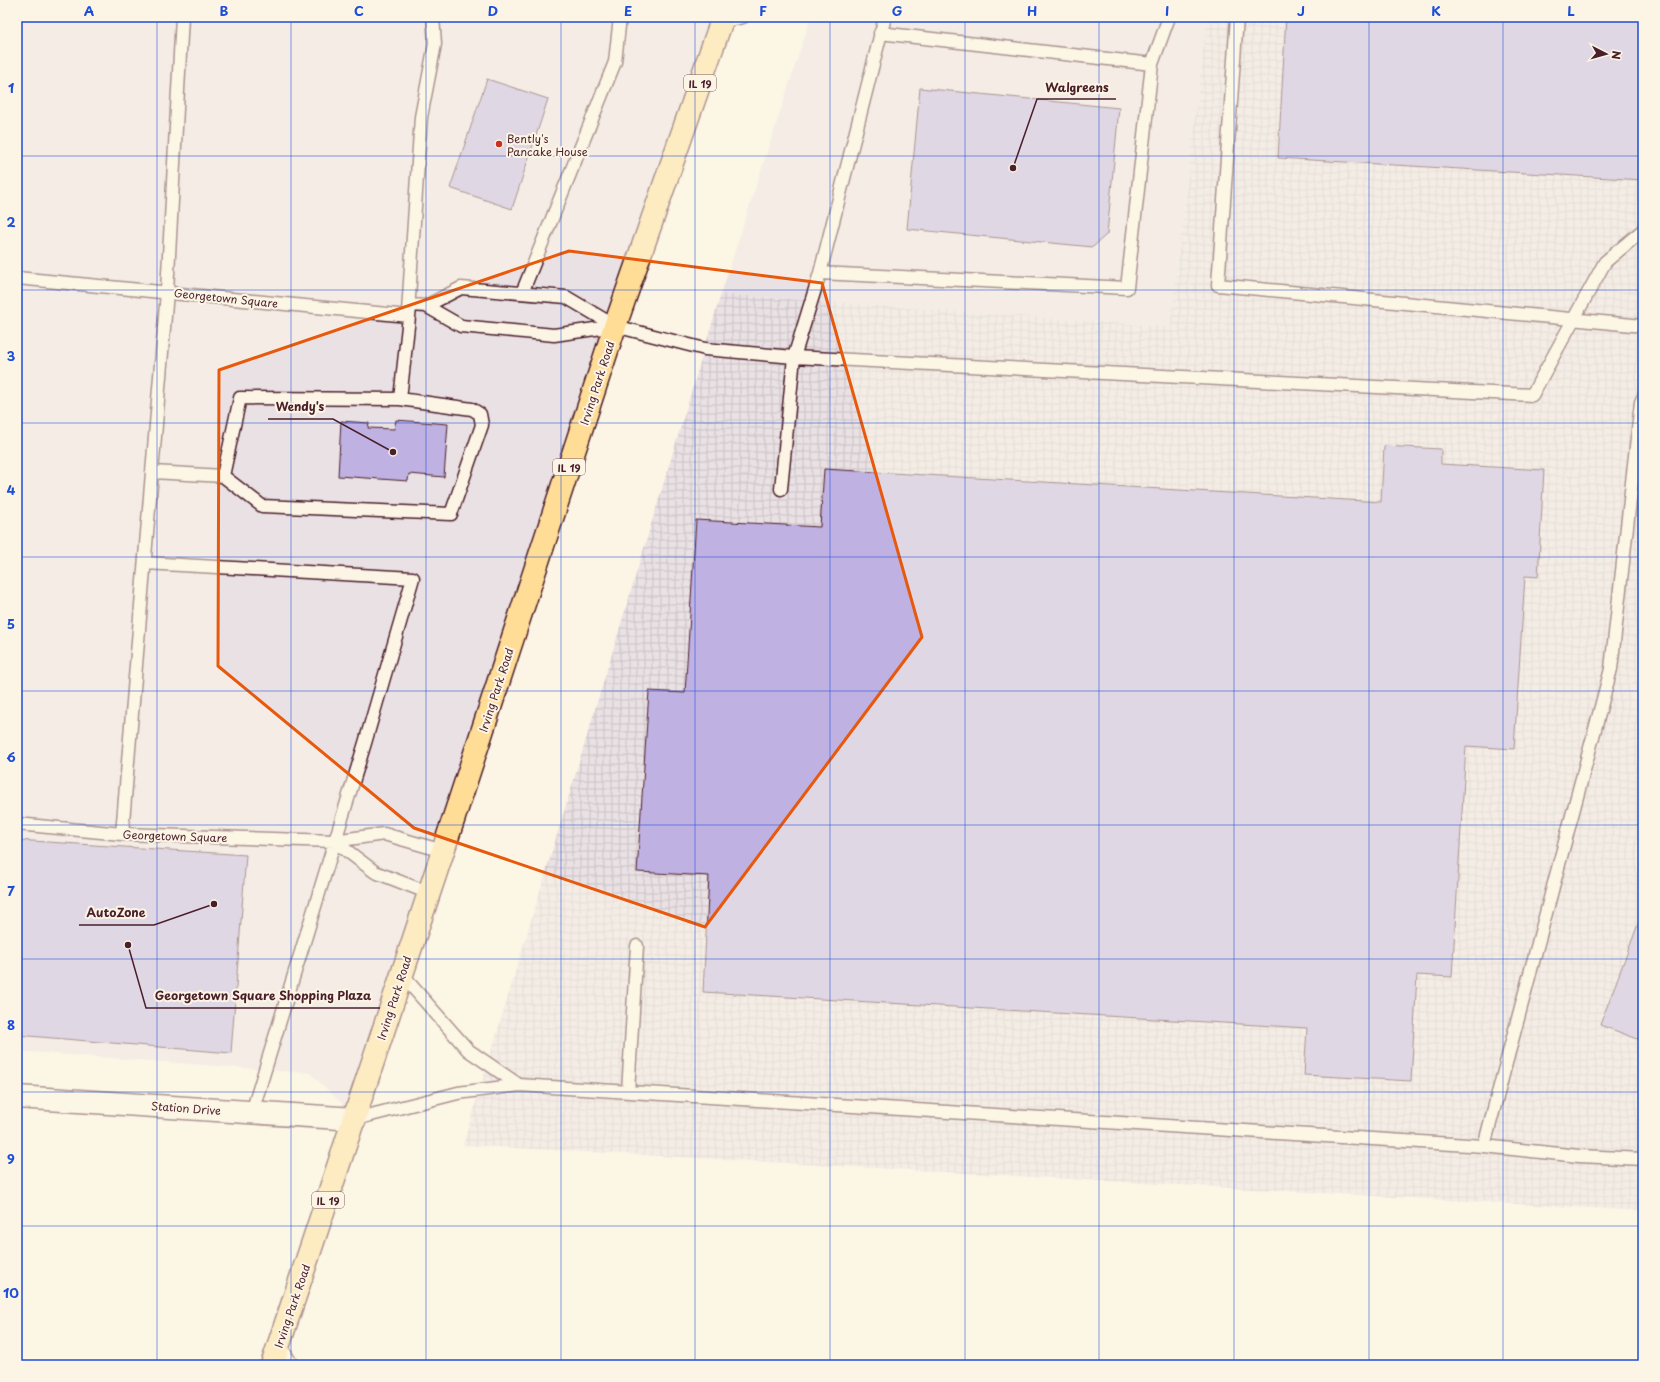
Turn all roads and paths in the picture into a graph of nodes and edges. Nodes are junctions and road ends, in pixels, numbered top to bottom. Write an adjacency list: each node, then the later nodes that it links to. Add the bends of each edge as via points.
1 (182, 17): 14 (lane)
2 (433, 17): 17 (lane, via 435,44 421,117)
3 (620, 17): 15 (lane, via 615,62)
4 (743, 17): 8 (lane)
5 (885, 17): 9 (lane)
6 (1169, 17): 10 (lane)
7 (1237, 17): 18 (lane, via 1218,285)
8 (722, 19): 19 (main road, Irving Park Road / IL 19)
9 (880, 34): 10 (lane); 12 (lane)
10 (1152, 64): 12 (lane, via 1127,288)
11 (1643, 230): 18 (lane, via 1605,262)
12 (820, 273): 21 (lane)
13 (17, 278): 14 (lane, Georgetown Square)
14 (167, 292): 17 (lane, Georgetown Square); 24 (lane)
15 (522, 293): 16 (lane, via 461,288); 19 (lane, via 566,296)
16 (426, 306): 17 (lane, Georgetown Square); 19 (lane, Georgetown Square, via 461,326 554,334)
17 (409, 310): 23 (lane)
18 (1573, 319): 20 (lane); 21 (lane, via 1532,395)
19 (615, 326): 21 (lane, via 705,349); 31 (main road, Irving Park Road / IL 19)
20 (1643, 326)
21 (794, 357): 26 (lane)
22 (1643, 398): 40 (lane, via 1611,670)
23 (400, 399): 25 (lane, via 240,398); 25 (lane, via 472,409 480,414 482,425 451,514 262,506)
24 (152, 472): 25 (lane); 27 (lane)
25 (223, 476)
26 (781, 489)
27 (144, 563): 29 (lane); 30 (lane, via 412,578)
28 (17, 824): 29 (lane, Georgetown Square)
29 (122, 834): 30 (lane, Georgetown Square)
30 (334, 841): 31 (lane, Georgetown Square, via 384,834); 32 (lane, via 375,872); 38 (lane)
31 (443, 851): 32 (main road, Irving Park Road / IL 19)
32 (430, 893): 34 (main road, Irving Park Road / IL 19)
33 (636, 946): 36 (lane)
34 (402, 975): 35 (lane, via 468,1050); 39 (main road, Irving Park Road / IL 19)
35 (519, 1085): 36 (lane); 39 (lane, via 458,1093)
36 (628, 1092): 40 (lane)
37 (17, 1097): 38 (street, Station Drive)
38 (252, 1112): 39 (street, Station Drive)
39 (355, 1119): 42 (main road, Irving Park Road / IL 19)
40 (1484, 1146): 41 (lane, via 1579,1156)
41 (1643, 1159)
42 (280, 1343): 43 (main road, Irving Park Road / IL 19); 44 (lane)
43 (272, 1365)
44 (292, 1365)

